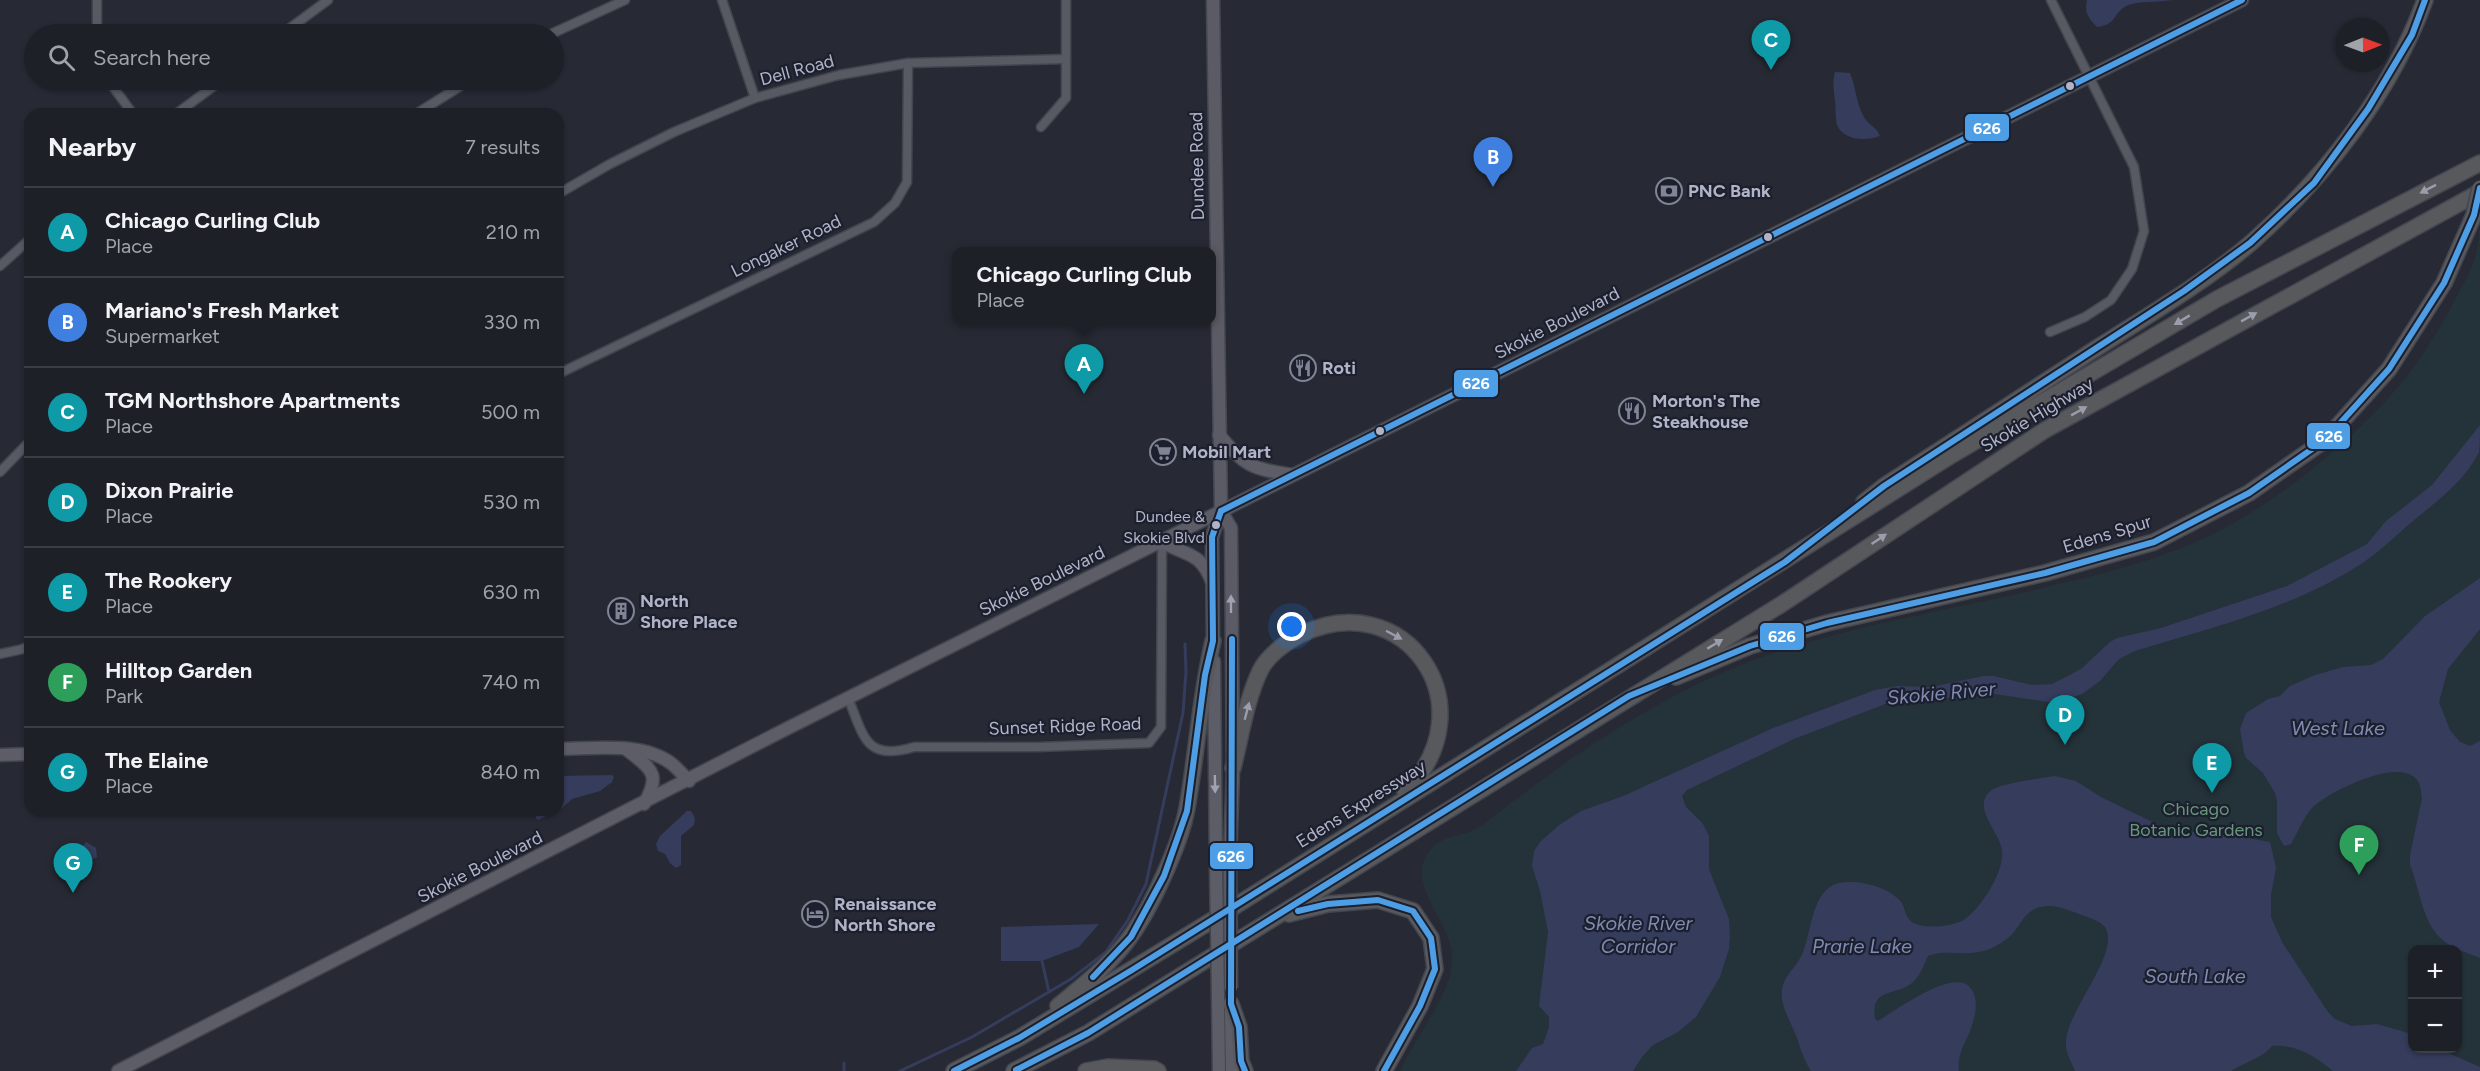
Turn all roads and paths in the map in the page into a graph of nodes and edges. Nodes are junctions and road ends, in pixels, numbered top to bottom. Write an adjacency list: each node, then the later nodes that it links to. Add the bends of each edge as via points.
1 (97, 0): 10 (street)
2 (328, 0): 11 (street)
3 (625, 0): 12 (street)
4 (722, 0): 19 (street)
5 (1065, 0): 13 (street)
6 (1213, 0): 32 (main road, Dundee Road)
7 (2051, 0): 15 (street)
8 (2242, 0): 15 (main road, Skokie Boulevard)
9 (2425, 0): 38 (highway, via 2412,36 2368,109 2314,183 2250,243 2184,291 1884,486)
10 (97, 24)
11 (296, 24)
12 (564, 28)
13 (1066, 59): 14 (street, Dell Road); 23 (street, via 1066,98)
14 (908, 63): 19 (street, Dell Road, via 839,75); 31 (street, Longaker Road, via 907,182 895,202 874,222)
15 (2089, 77): 30 (street, via 2134,167 2144,231 2132,269 2111,300); 35 (main road, Skokie Boulevard)
16 (115, 90): 20 (street)
17 (208, 90): 21 (street)
18 (454, 90): 22 (street)
19 (755, 98): 26 (street, Dell Road, via 621,158)
20 (129, 108)
21 (184, 108)
22 (426, 108)
23 (1041, 127)
24 (2480, 163): 38 (highway, Skokie Highway, one-way to 38, via 2217,299 1952,455)
25 (2480, 188): 43 (highway, Edens Spur, bridge, via 2474,215 2444,283 2389,369 2325,440 2249,494 2154,542 2045,573 1761,642)
26 (564, 191)
27 (2480, 192): 43 (highway, Skokie Highway, one-way to 27, via 1782,604 2045,430)
28 (24, 244): 29 (street)
29 (0, 266)
30 (2050, 332)
31 (564, 371)
32 (1219, 435): 35 (main road, via 1251,466); 36 (main road, Dundee Road)
33 (24, 447): 34 (street)
34 (0, 472)
35 (1293, 476): 36 (main road, Skokie Boulevard)
36 (1221, 511): 37 (main road, Skokie Boulevard); 39 (main road, Dundee Road, via 1212,537); 49 (main road, Dundee Road, one-way to 36, via 1231,528)
37 (1162, 542): 39 (main road, via 1197,558 1206,566); 44 (main road, Skokie Boulevard); 44 (street, Sunset Ridge Road, via 1161,727 1149,743 914,747 883,752 867,742)
38 (1785, 562): 52 (highway, Edens Expressway)
39 (1213, 583): 40 (main road, Dundee Road)
40 (1214, 641): 54 (main road, Dundee Road, one-way to 54, bridge, via 1216,870); 55 (highway, via 1205,675 1187,811 1164,876 1131,937 1099,972)
41 (24, 648): 42 (street)
42 (0, 654)
43 (1629, 696): 53 (highway)
44 (848, 698): 50 (main road, Skokie Boulevard)
45 (625, 748): 46 (main road); 50 (main road, via 671,763); 51 (main road, via 652,773 654,784)
46 (564, 749)
47 (24, 754): 48 (main road)
48 (0, 755)
49 (1233, 768): 52 (highway, one-way to 52, via 1261,669 1286,642 1318,626 1353,623 1382,629 1406,641 1425,663 1438,690 1441,721 1433,754 1417,780); 54 (main road, Dundee Road, bridge, via 1231,988)
50 (689, 780): 51 (main road, Skokie Boulevard)
51 (644, 804): 56 (main road, Skokie Boulevard)
52 (1388, 809): 55 (highway, Edens Expressway)
53 (1275, 917): 58 (highway, via 1088,1033); 64 (highway, via 1328,904 1378,900 1413,911 1431,938 1435,969 1420,1006)
54 (1225, 1000): 61 (main road, Dundee Road); 62 (main road, Dundee Road); 63 (highway, via 1239,1027)
55 (1019, 1038): 57 (highway, Edens Expressway)
56 (118, 1071)
57 (954, 1071)
58 (1014, 1071)
59 (1086, 1071): 60 (highway, via 1108,1067)
60 (1158, 1071)
61 (1219, 1071)
62 (1232, 1071)
63 (1245, 1071)
64 (1384, 1071)

